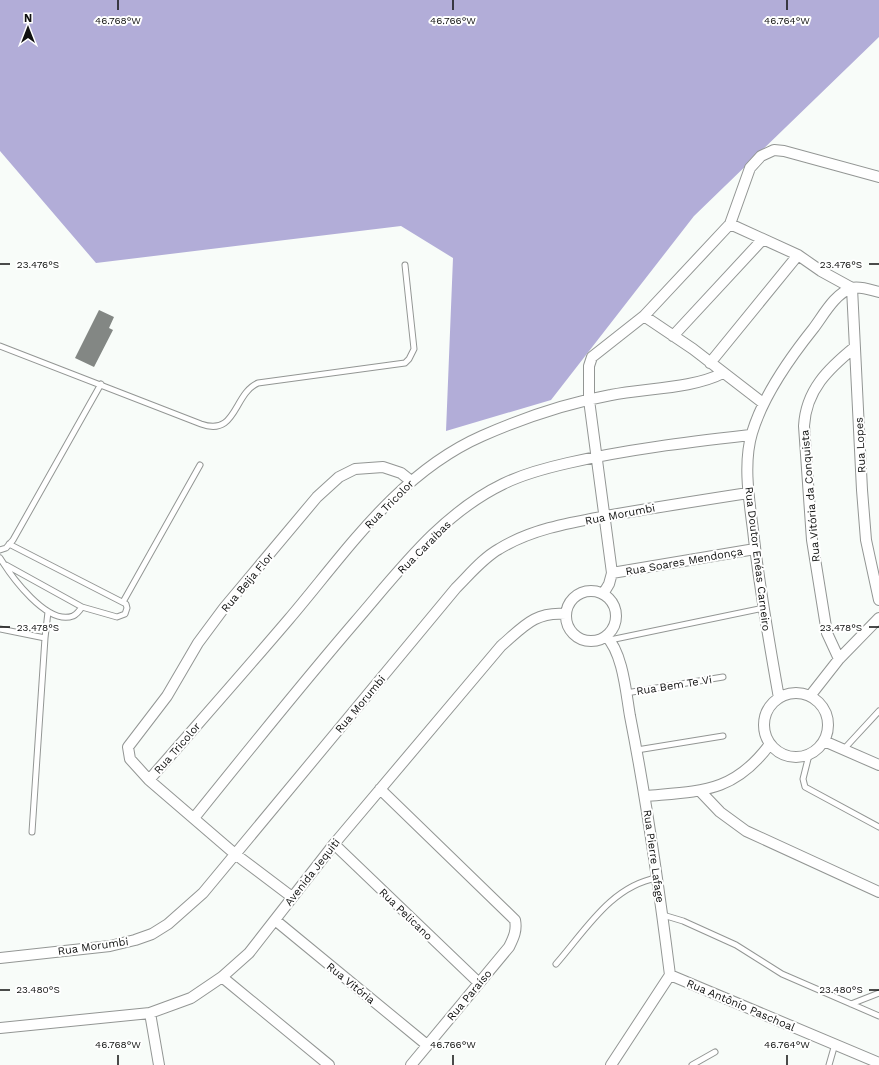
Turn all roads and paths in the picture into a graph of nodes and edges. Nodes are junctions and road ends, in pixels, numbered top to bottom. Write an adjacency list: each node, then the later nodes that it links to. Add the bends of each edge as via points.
1 (879, 177): 2 (street, via 774,150 761,156 750,168)
2 (730, 224): 3 (street); 8 (street)
3 (763, 239): 4 (street); 9 (street)
4 (798, 255): 6 (street); 12 (street)
5 (405, 265): 14 (lane, via 414,349 405,363 258,383 248,389 228,421 216,427)
6 (852, 288): 7 (street); 11 (street, Rua Lopes); 16 (street, Rua Doutor Enéas Carneiro, via 838,297 807,337)
7 (879, 292)
8 (644, 316): 9 (street); 15 (street, via 592,357 589,366)
9 (673, 336): 12 (street)
10 (0, 346): 14 (lane)
11 (855, 347): 30 (street, Rua Lopes, via 866,532); 40 (street, Rua Vitória da Conquista, via 834,366 808,399 804,426 812,540 827,633)
12 (710, 363): 13 (street)
13 (723, 374): 15 (street, Rua Tricolor, via 706,380 612,394); 16 (street)
14 (101, 384): 23 (lane)
15 (589, 400): 18 (street); 20 (street, Rua Tricolor, via 519,420 479,437)
16 (763, 403): 17 (street, Rua Doutor Enéas Carneiro)
17 (751, 435): 18 (street, Rua Caraíbas); 21 (street, Rua Doutor Enéas Carneiro)
18 (596, 456): 22 (street); 57 (street, Rua Caraíbas, via 547,468 504,484 447,522 417,550)
19 (200, 465): 31 (lane)
20 (411, 481): 53 (street, Rua Tricolor, via 386,504 336,560 280,629); 53 (street, Rua Beija Flor, via 401,473 388,468 355,469 339,477 317,497 224,608 198,643 167,696 131,742 128,751 130,759)
21 (748, 493): 22 (street, Rua Morumbi); 24 (street, Rua Doutor Enéas Carneiro)
22 (604, 516): 28 (street); 61 (street, Rua Morumbi, via 522,537 498,549 481,563 456,588)
23 (9, 544): 25 (lane); 31 (lane)
24 (755, 549): 28 (street, Rua Soares Mendonça); 33 (street, Rua Doutor Enéas Carneiro)
25 (0, 550)
26 (0, 558): 27 (lane)
27 (5, 565): 32 (lane); 34 (lane, via 27,596)
28 (612, 573): 29 (street)
29 (603, 594): 35 (street, via 595,591 579,594 572,599); 39 (street, via 612,603 616,615)
30 (879, 600)
31 (123, 602): 32 (lane, via 127,608 122,617)
32 (82, 607): 34 (lane, via 76,614 69,616)
33 (764, 608): 39 (lane); 44 (street, Rua Doutor Enéas Carneiro)
34 (48, 612): 38 (lane)
35 (566, 614): 39 (street, via 570,629 582,639); 54 (street, Avenida Jequiti, via 542,615 526,624 501,646)
36 (879, 618): 40 (street)
37 (0, 629): 38 (lane)
38 (45, 638): 59 (lane)
39 (608, 638): 42 (street, Rua Pierre Lafage, via 619,662)
40 (839, 659): 43 (street)
41 (723, 677): 42 (lane, Rua Bem Te Vi)
42 (626, 693): 50 (street, Rua Pierre Lafage)
43 (810, 696): 44 (street, via 794,693); 47 (street, via 827,715 828,731)
44 (779, 698): 48 (street, via 771,705 764,724 765,735)
45 (879, 711): 49 (lane)
46 (723, 736): 50 (lane)
47 (824, 741): 49 (street); 51 (street)
48 (770, 744): 51 (street, via 778,752 788,756); 55 (street, via 759,760 745,772 726,784)
49 (844, 749): 52 (street)
50 (637, 750): 56 (street, Rua Pierre Lafage)
51 (809, 755): 58 (lane, via 805,787)
52 (879, 765)
53 (149, 780): 57 (street)
54 (380, 789): 60 (street, Avenida Jequiti); 71 (street, Rua Paraíso, via 515,920 515,935 509,947)
55 (700, 791): 56 (street); 63 (street, via 720,812 746,831)
56 (646, 796): 62 (street, Rua Pierre Lafage)
57 (194, 818): 61 (street)
58 (879, 827)
59 (32, 832)
60 (334, 844): 64 (street, Avenida Jequiti); 71 (street, Rua Pelicano)
61 (234, 854): 64 (street); 67 (street, Rua Morumbi, via 203,893 183,912 152,934 110,946)
62 (657, 878): 65 (street, Rua Pierre Lafage); 68 (lane, via 629,887 613,898)
63 (879, 892)
64 (292, 897): 66 (street, Avenida Jequiti)
65 (663, 915): 69 (street, Rua Pierre Lafage); 73 (lane, via 683,921 736,945 782,974)
66 (275, 920): 70 (street, Avenida Jequiti, via 249,952); 78 (street, Rua Vitória)
67 (0, 958)
68 (556, 964)
69 (670, 975): 77 (street, Rua Antônio Paschoal); 84 (street)
70 (222, 977): 74 (street, Avenida Jequiti, via 191,998); 82 (street)
71 (479, 983): 78 (street, Rua Paraíso)
72 (879, 993): 73 (lane)
73 (851, 1004): 75 (lane)
74 (150, 1013): 76 (street, Avenida Jequiti); 81 (street)
75 (879, 1016)
76 (0, 1028)
77 (835, 1044): 80 (street, Rua Antônio Paschoal); 86 (lane)
78 (427, 1045): 83 (street, Rua Paraíso)
79 (715, 1052): 85 (lane)
80 (879, 1063)
81 (159, 1065)
82 (329, 1065)
83 (411, 1065)
84 (611, 1065)
85 (692, 1065)
86 (829, 1065)

